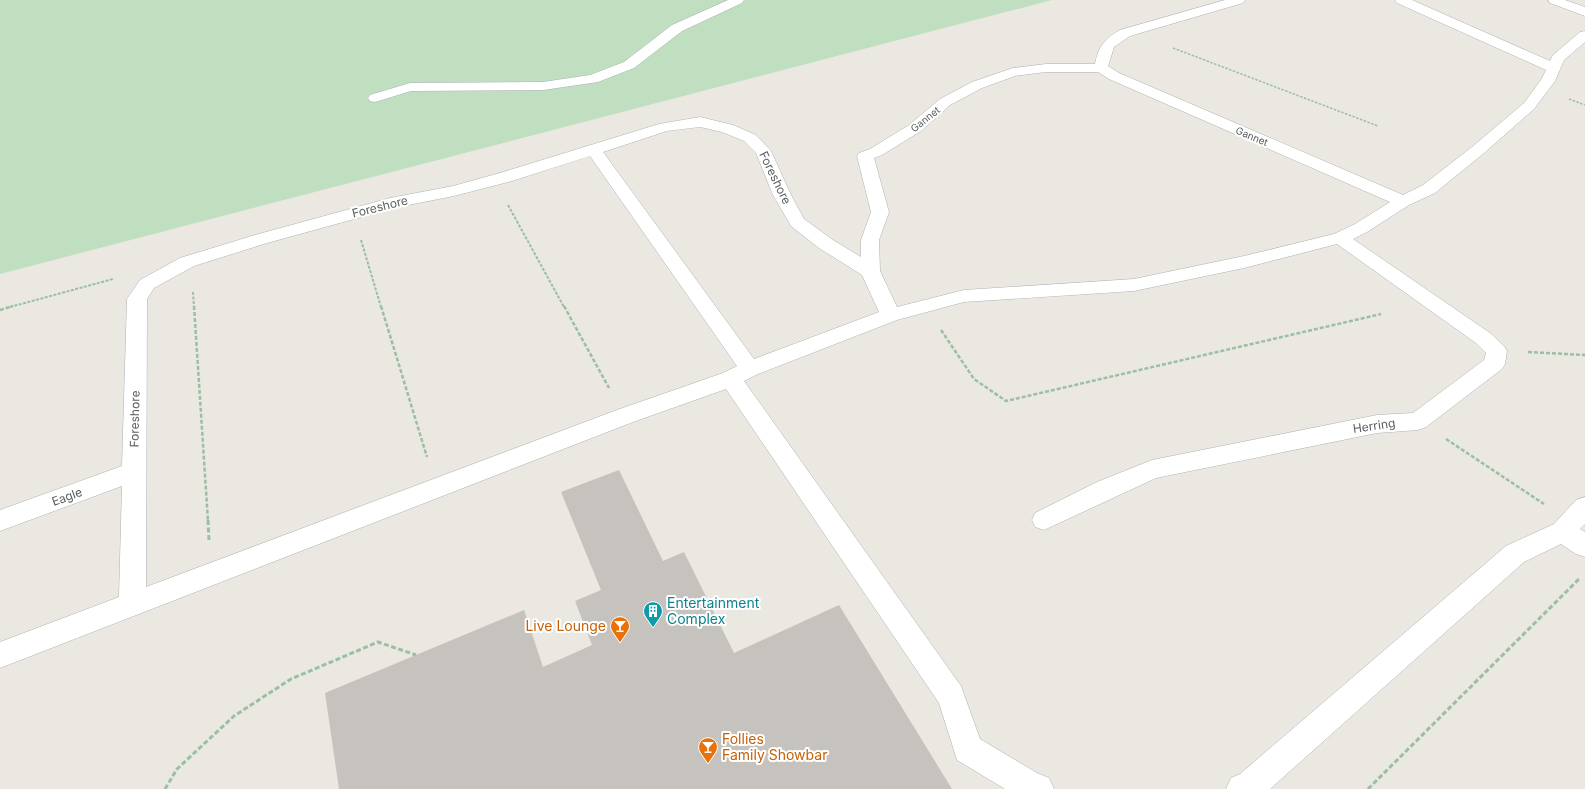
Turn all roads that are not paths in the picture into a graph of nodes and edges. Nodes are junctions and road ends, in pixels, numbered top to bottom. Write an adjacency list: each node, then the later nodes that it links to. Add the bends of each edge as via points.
1 (738, 0): 9 (lane, via 677,28 629,65 593,79 543,86 410,87)
2 (1239, 0): 7 (lane, via 1131,32 1111,41 1104,53)
3 (1401, 0): 8 (lane)
4 (1554, 0): 5 (lane)
5 (1585, 12)
6 (1585, 35): 8 (lane, via 1558,58)
7 (1102, 68): 11 (lane, Gannet, via 1114,76); 13 (lane, Gannet, via 1046,68 1013,72 977,85 946,102 915,128 865,156 880,212 870,240)
8 (1554, 68): 11 (lane, via 1548,81 1529,106 1429,189)
9 (375, 98)
10 (593, 149): 13 (lane, Foreshore, via 665,127 700,122 727,128 750,138 762,151 797,222 826,244); 15 (lane); 16 (lane, Foreshore, via 495,180 396,202 261,239 187,262 147,284 137,298)
11 (1403, 201): 12 (lane, via 1361,228)
12 (1340, 238): 14 (lane, via 1244,262 1134,285 971,294); 17 (lane, Herring, via 1484,338 1497,351 1494,364 1418,421 1377,424 1152,469)
13 (870, 271): 14 (lane)
14 (891, 315): 15 (lane)
15 (740, 374): 20 (lane); 22 (lane, via 951,696 968,750)
16 (134, 472): 18 (lane, Eagle); 20 (lane, Foreshore)
17 (1044, 520)
18 (0, 521)
19 (1576, 526): 23 (lane, via 1515,554 1256,781)
20 (132, 604): 21 (lane)
21 (0, 656)
22 (1038, 789)
23 (1242, 789)

